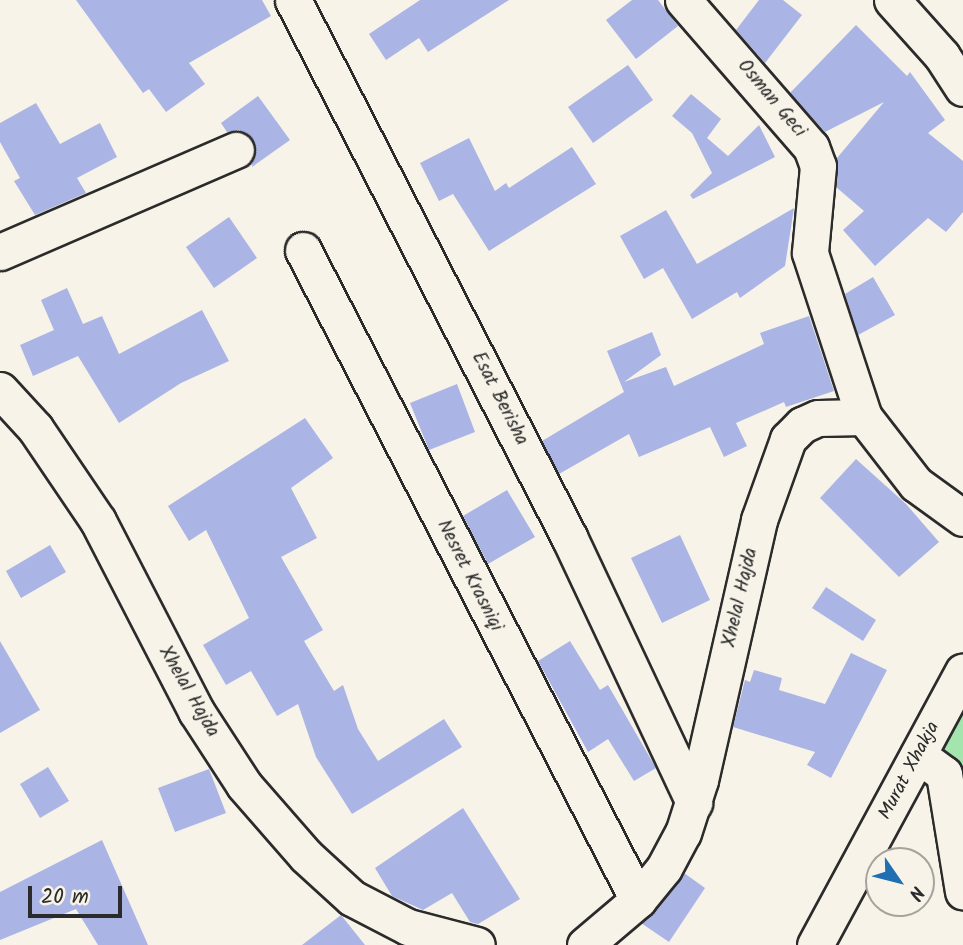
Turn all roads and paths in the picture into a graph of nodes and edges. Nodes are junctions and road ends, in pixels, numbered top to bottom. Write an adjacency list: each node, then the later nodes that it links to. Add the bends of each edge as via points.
1 (293, 0): 13 (street, Esat Berisha, via 569,537)
2 (683, 0): 9 (street, Osman Geci, via 811,147 818,166 810,253)
3 (892, 0): 4 (street, via 942,56)
4 (963, 88)
5 (236, 150): 7 (street)
6 (303, 250): 15 (street, Nesret Krasniqi)
7 (0, 252)
8 (0, 390): 16 (street, Xhelal Hajda, via 34,428 98,521 197,711 244,785 306,856 352,898 408,927)
9 (864, 417): 10 (street, via 916,485); 13 (street, Xhelal Hajda, via 829,417 802,425 779,457 759,520)
10 (963, 518)
11 (963, 671): 12 (street, Murat Xhakja)
12 (918, 755): 14 (street, via 944,774); 18 (street, Murat Xhakja)
13 (694, 803): 15 (street, Xhelal Hajda, via 664,868)
14 (963, 891)
15 (638, 900): 17 (street, Xhelal Hajda)
16 (477, 945)
17 (585, 945)
18 (815, 945)

